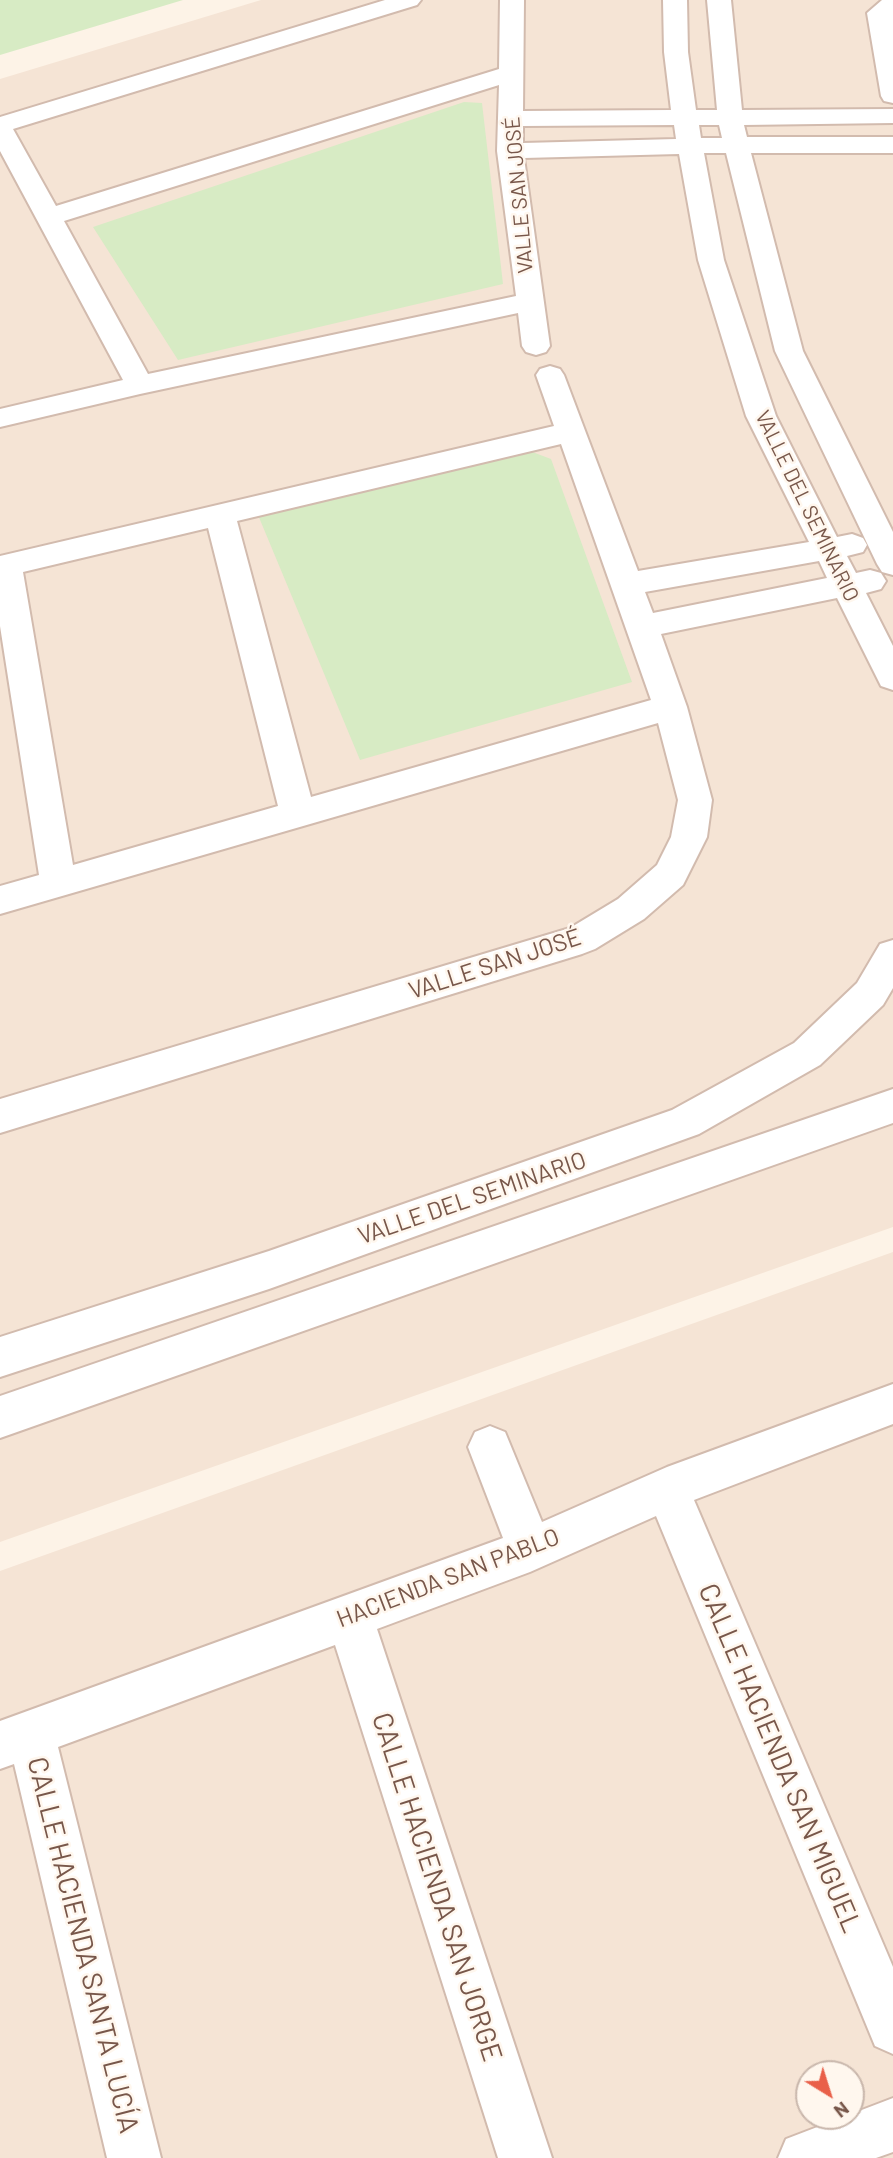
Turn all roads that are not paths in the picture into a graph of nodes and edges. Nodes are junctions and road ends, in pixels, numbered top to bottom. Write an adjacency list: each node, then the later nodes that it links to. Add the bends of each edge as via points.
1 (409, 0): 10 (street)
2 (512, 0): 6 (street, VALLE SAN JOSÉ)
3 (676, 0): 12 (street, VALLE DEL SEMINARIO, via 676,52)
4 (719, 0): 11 (street)
5 (893, 3): 7 (street, via 879,13)
6 (511, 73): 9 (street, VALLE SAN JOSÉ); 15 (street)
7 (893, 96)
8 (893, 116): 11 (street)
9 (510, 119): 12 (street); 14 (street, VALLE SAN JOSÉ)
10 (0, 127): 15 (street)
11 (733, 132): 12 (street); 13 (street); 21 (street, via 789,351)
12 (688, 133): 14 (street); 22 (street, VALLE DEL SEMINARIO, via 711,260 761,416)
13 (893, 145)
14 (510, 151): 16 (street, VALLE SAN JOSÉ)
15 (49, 217): 17 (street)
16 (529, 302): 17 (street); 19 (street, VALLE SAN JOSÉ, via 543,361)
17 (140, 385): 18 (street)
18 (0, 418)
19 (571, 432): 20 (street); 25 (street, VALLE SAN JOSÉ)
20 (220, 515): 23 (street); 30 (street)
21 (890, 547): 22 (street)
22 (827, 548): 25 (street); 26 (street, VALLE DEL SEMINARIO)
23 (3, 566): 31 (street)
24 (893, 576): 26 (street)
25 (627, 584): 27 (street, VALLE SAN JOSÉ)
26 (846, 585): 27 (street); 28 (street, VALLE DEL SEMINARIO)
27 (642, 626): 29 (street, VALLE SAN JOSÉ)
28 (893, 678)
29 (670, 707): 30 (street); 35 (street, VALLE SAN JOSÉ, via 695,800 689,837 670,875 631,909 592,933)
30 (298, 815): 31 (street)
31 (58, 883): 32 (street)
32 (0, 900)
33 (893, 955): 36 (street, VALLE DEL SEMINARIO, via 870,994 807,1054 685,1122 269,1270)
34 (893, 1107): 38 (street)
35 (0, 1116)
36 (78, 1332): 37 (street, VALLE DEL SEMINARIO); 38 (street)
37 (0, 1357)
38 (94, 1386): 40 (street)
39 (893, 1404): 42 (street, HACIENDA SAN PABLO)
40 (0, 1417)
41 (490, 1447): 43 (street)
42 (667, 1489): 43 (street, HACIENDA SAN PABLO); 46 (street, CALLE HACIENDA SAN MIGUEL)
43 (530, 1550): 44 (street, HACIENDA SAN PABLO)
44 (349, 1615): 45 (street, HACIENDA SAN PABLO); 49 (street, CALLE HACIENDA SAN JORGE)
45 (16, 1739): 48 (street, CALLE HACIENDA SANTA LUCÍA)
46 (893, 2028)
47 (893, 2124): 50 (street)
48 (134, 2158)
49 (524, 2158)
50 (805, 2158)

